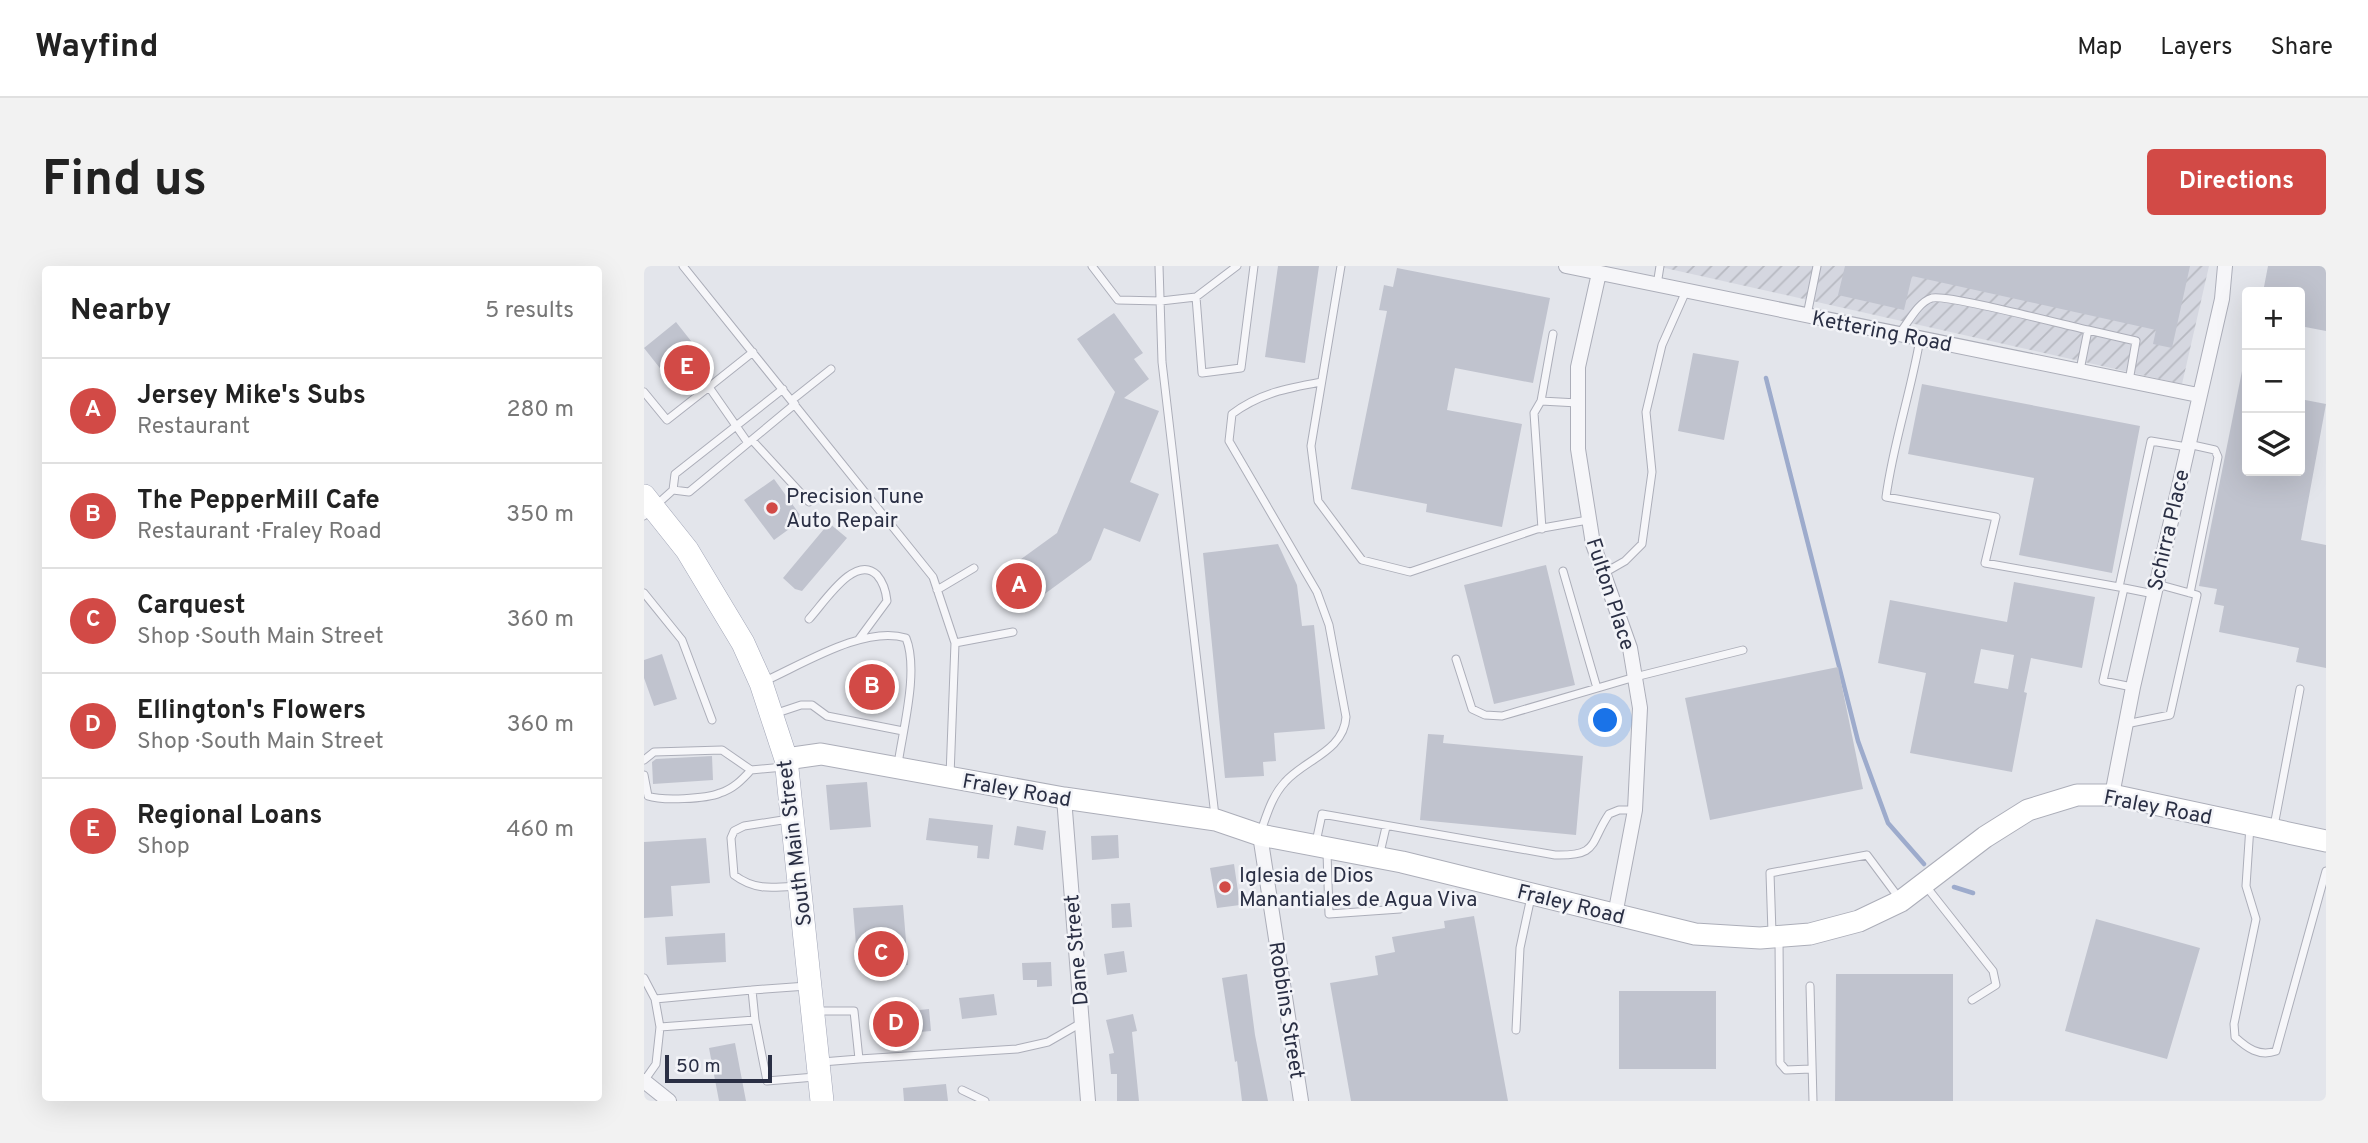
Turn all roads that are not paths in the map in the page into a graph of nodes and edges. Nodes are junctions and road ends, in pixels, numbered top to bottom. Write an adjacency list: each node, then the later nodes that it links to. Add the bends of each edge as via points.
1 (683, 266): 21 (lane)
2 (1092, 266): 15 (lane, via 1118,300)
3 (1158, 266): 15 (lane)
4 (1237, 266): 14 (lane)
5 (1254, 266): 14 (lane, via 1241,368 1202,373)
6 (1341, 266): 25 (lane)
7 (1566, 266): 11 (street, Kettering Road)
8 (1660, 266): 12 (lane)
9 (1816, 266): 16 (lane)
10 (2225, 266): 29 (street, Schirra Place, via 2222,299)
11 (1601, 269): 12 (street, Kettering Road); 32 (street, Fulton Place, via 1578,367)
12 (1657, 285): 13 (street, Kettering Road)
13 (1686, 291): 16 (street, Kettering Road); 43 (lane, via 1662,345 1646,412 1652,472 1642,544)
14 (1196, 297): 15 (lane)
15 (1161, 301): 74 (lane, via 1161,362)
16 (1807, 315): 19 (street, Kettering Road)
17 (2088, 330): 19 (lane, via 1934,297 1924,302); 23 (lane); 24 (lane, via 2136,341)
18 (1553, 334): 30 (lane)
19 (1899, 334): 20 (street, Kettering Road)
20 (1920, 338): 23 (street, Kettering Road); 44 (lane, via 1886,497 1996,517 1985,563)
21 (753, 352): 26 (lane); 27 (lane)
22 (831, 369): 31 (lane)
23 (2080, 371): 24 (street, Kettering Road)
24 (2129, 381): 29 (street, Kettering Road)
25 (1321, 382): 40 (lane, via 1311,446 1318,501 1362,560 1410,572); 78 (lane, via 1261,396 1232,414 1229,441 1317,592 1329,625 1346,717 1327,752 1285,781 1269,806)
26 (709, 387): 28 (lane, via 667,420); 33 (lane)
27 (783, 389): 31 (lane); 33 (lane)
28 (644, 392)
29 (2198, 395): 35 (street, Schirra Place)
30 (1541, 401): 32 (lane); 40 (lane, via 1534,413)
31 (794, 402): 34 (lane); 46 (lane, via 933,578)
32 (1578, 404): 39 (street, Fulton Place, via 1578,449)
33 (736, 426): 34 (lane); 36 (lane, via 676,474)
34 (750, 441): 36 (lane, via 689,492); 37 (lane)
35 (2187, 446): 44 (lane, via 2151,441); 45 (street, Schirra Place); 48 (lane, via 2215,450 2218,457)
36 (673, 490): 38 (lane)
37 (809, 502)
38 (647, 507): 56 (main road, South Main Street, via 715,591)
39 (1588, 520): 40 (lane); 43 (street, Fulton Place)
40 (1542, 528)
41 (974, 568): 46 (lane)
42 (1563, 571): 58 (lane)
43 (1604, 574): 55 (street, Fulton Place, via 1630,648)
44 (2122, 587): 45 (lane); 57 (lane, via 2103,681)
45 (2155, 589): 48 (lane); 57 (street, Schirra Place)
46 (937, 590): 52 (lane)
47 (644, 593): 61 (lane, via 682,640)
48 (2190, 593): 62 (lane, via 2197,595 2170,715)
49 (809, 619): 51 (lane, via 852,571 871,570 880,578 887,601)
50 (1013, 632): 52 (lane)
51 (859, 640): 56 (lane); 63 (lane, via 892,634 906,638 909,694)
52 (956, 643): 69 (lane)
53 (1743, 650): 55 (lane)
54 (1455, 659): 58 (lane, via 1467,702 1485,715 1502,716)
55 (1635, 677): 58 (lane); 72 (street, Fulton Place, via 1640,708)
56 (761, 683): 60 (main road, South Main Street)
57 (2133, 687): 62 (street, Schirra Place)
58 (1597, 688)
59 (2300, 689): 77 (lane)
60 (771, 715): 63 (lane, via 812,705 827,716); 65 (main road, South Main Street)
61 (712, 720)
62 (2125, 725): 70 (street, Schirra Place)
63 (903, 731): 66 (lane)
64 (644, 760): 67 (lane, via 654,752 722,751)
65 (786, 763): 66 (street, Fraley Road, via 821,754); 67 (lane); 73 (main road, South Main Street)
66 (898, 768): 69 (street, Fraley Road)
67 (751, 770): 68 (lane, via 717,795 662,799 648,796)
68 (644, 775)
69 (950, 778): 71 (street, Fraley Road)
70 (2112, 795): 75 (street, Fraley Road); 83 (street, Fraley Road, via 2077,794 2028,810 1985,836)
71 (1064, 798): 74 (street, Fraley Road); 98 (street, Dane Street)
72 (1635, 810): 76 (lane, via 1609,814 1596,842 1576,856); 88 (street, Fulton Place)
73 (792, 818): 84 (main road, South Main Street); 84 (lane, via 734,831 733,866 734,875 753,887)
74 (1216, 820): 78 (street, Fraley Road)
75 (2250, 825): 77 (street, Fraley Road); 82 (lane, via 2246,887 2256,919 2234,1024 2235,1037 2248,1049 2266,1054 2276,1051)
76 (1386, 827): 80 (lane, via 1322,814); 81 (lane)
77 (2274, 830): 79 (street, Fraley Road)
78 (1260, 835): 80 (street, Fraley Road); 110 (street, Robbins Street)
79 (2326, 841)
80 (1321, 847): 81 (street, Fraley Road); 87 (lane, via 1329,914)
81 (1378, 857): 85 (street, Fraley Road)
82 (2326, 871)
83 (1925, 884): 86 (street, Fraley Road); 95 (lane, via 1993,971 1996,985)
84 (799, 886): 91 (main road, South Main Street)
85 (1531, 893): 88 (street, Fraley Road); 100 (lane, via 1520,948)
86 (1901, 901): 89 (street, Fraley Road, via 1859,920); 89 (lane, via 1867,855 1770,873)
87 (1400, 909)
88 (1615, 915): 89 (street, Fraley Road, via 1695,934)
89 (1776, 936): 102 (lane, via 1780,1063 1786,1070)
90 (644, 978): 94 (lane)
91 (810, 985): 93 (lane); 96 (main road, South Main Street)
92 (1810, 986): 102 (lane)
93 (752, 990): 94 (lane); 97 (lane)
94 (655, 999): 99 (lane)
95 (1972, 1000)
96 (812, 1011): 101 (lane, via 854,1011); 103 (main road, South Main Street)
97 (755, 1020): 99 (lane); 103 (lane, via 767,1081)
98 (1082, 1023): 101 (lane, via 1048,1042 1017,1049); 109 (street, Dane Street)
99 (660, 1027): 104 (lane, via 656,1064)
100 (1516, 1030)
101 (859, 1059): 103 (lane)
102 (1811, 1069): 111 (lane)
103 (818, 1070): 107 (main road, South Main Street)
104 (644, 1081): 106 (street)
105 (962, 1090): 108 (lane)
106 (669, 1101)
107 (822, 1101)
108 (985, 1101)
109 (1088, 1101)
110 (1301, 1101)
111 (1813, 1101)

